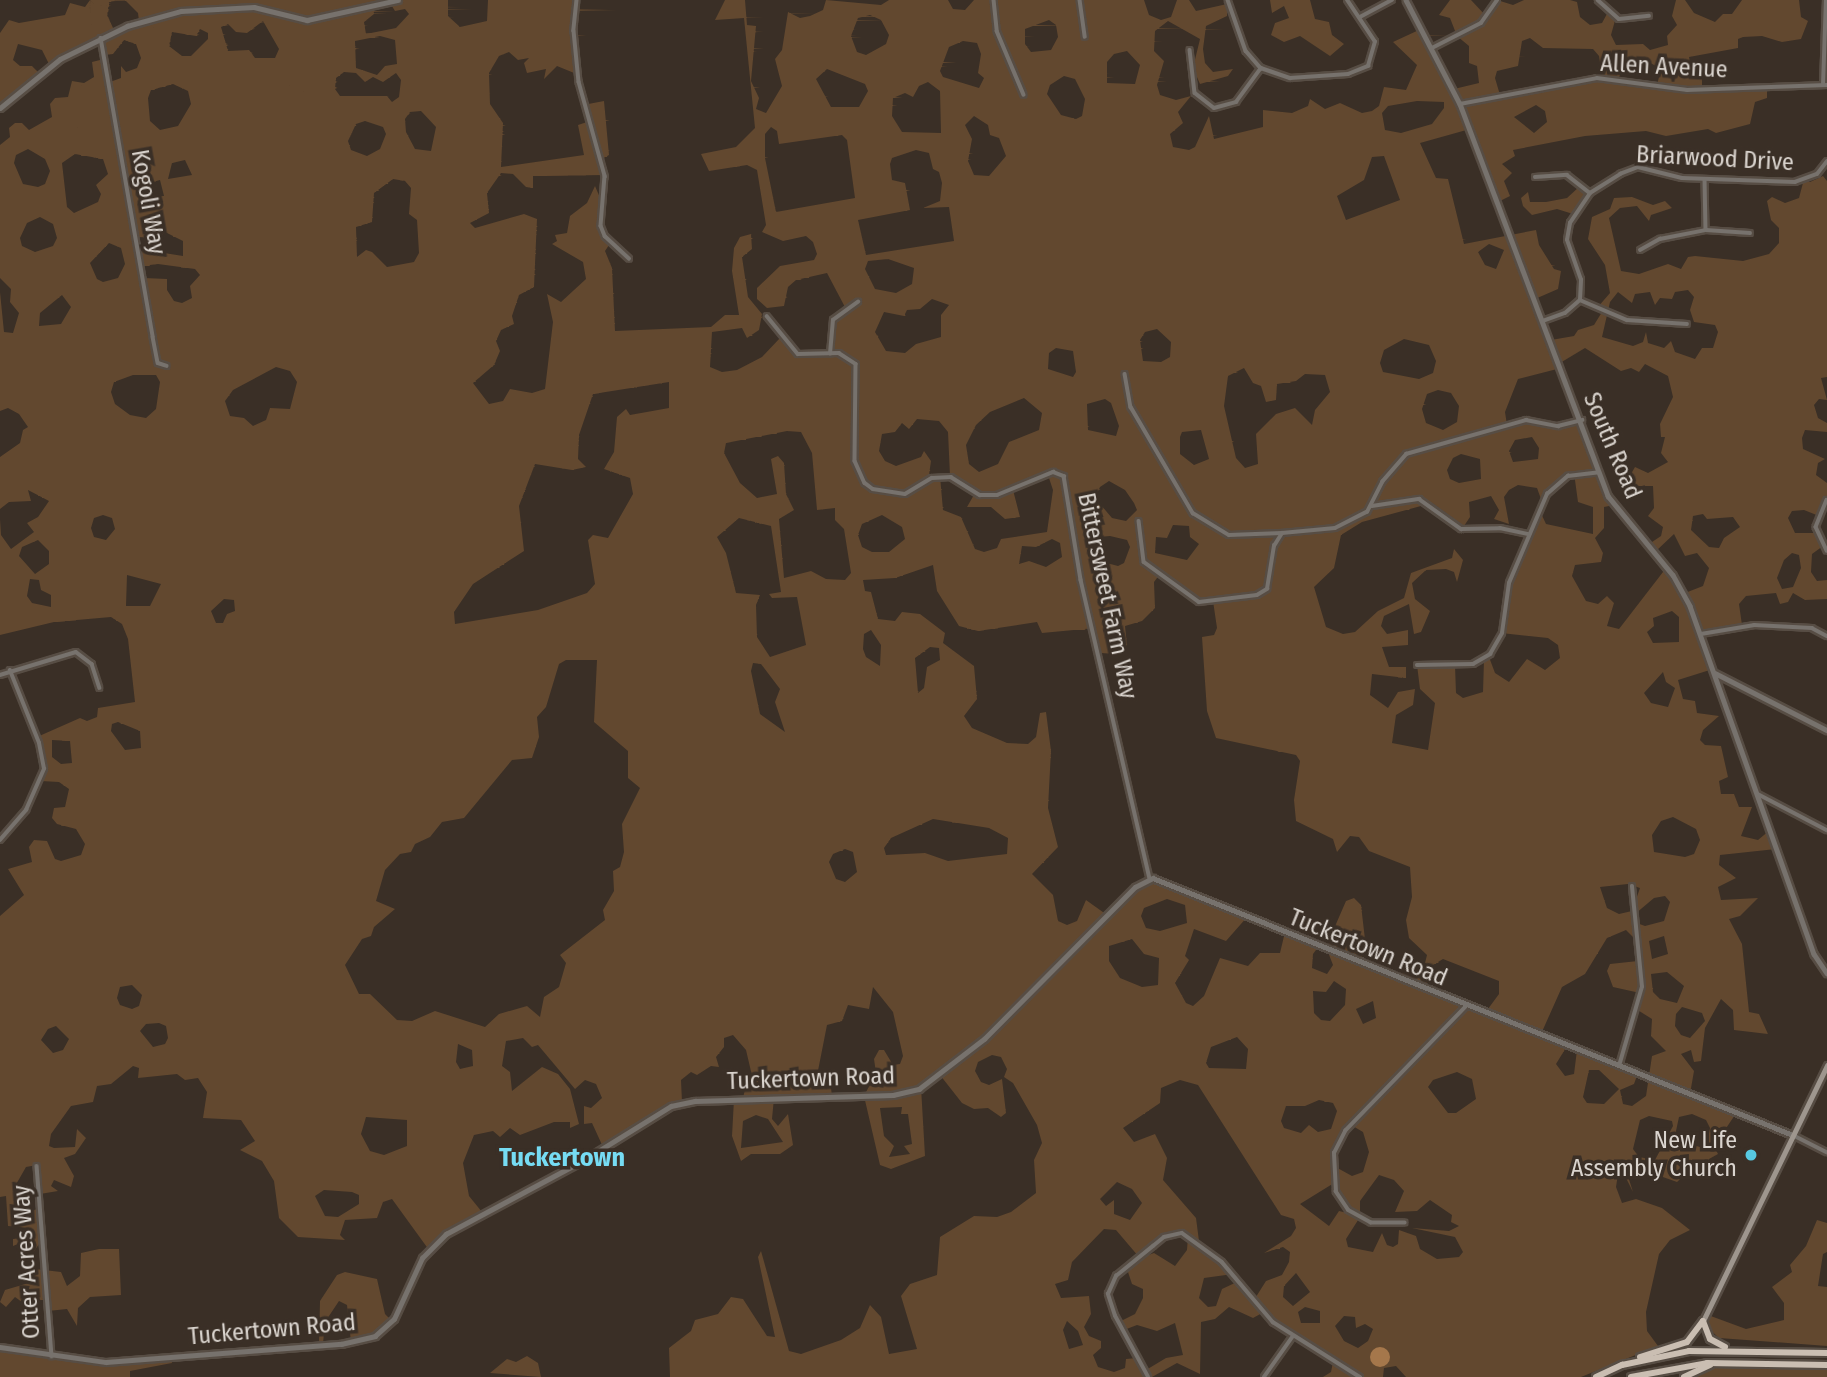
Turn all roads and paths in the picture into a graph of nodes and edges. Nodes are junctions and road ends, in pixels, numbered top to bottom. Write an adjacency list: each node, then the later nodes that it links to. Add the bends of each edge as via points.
1 (398, 0): 15 (street, via 307,20 254,7 200,7)
2 (577, 0): 30 (street, via 573,31 579,82 605,176 601,226 605,236)
3 (994, 0): 20 (street, via 997,31)
4 (1080, 0): 14 (street)
5 (1228, 0): 18 (street, via 1246,51)
6 (1347, 0): 13 (street)
7 (1392, 0): 13 (street)
8 (1406, 0): 16 (street, South Road)
9 (1497, 0): 16 (street, via 1481,23)
10 (1598, 0): 12 (street, via 1619,19)
11 (1826, 0): 19 (street)
12 (1649, 16)
13 (1360, 18): 18 (street, via 1375,46 1364,69 1290,78)
14 (1085, 37)
15 (100, 38): 22 (street, via 51,64); 37 (street, Kogoli Way, via 158,363)
16 (1432, 48): 21 (street, South Road)
17 (1190, 50): 18 (street, via 1195,93 1214,108 1236,102)
18 (1261, 68)
19 (1825, 85): 21 (street, Allen Avenue, via 1687,90 1597,78)
20 (1024, 95)
21 (1460, 104): 34 (street, South Road)
22 (0, 108)
23 (1827, 161): 25 (street, Briarwood Drive, via 1817,174 1803,181)
24 (1535, 177): 26 (street, via 1566,175)
25 (1705, 179): 26 (street, Briarwood Drive, via 1668,177 1638,167); 27 (street)
26 (1590, 192): 31 (street, Briarwood Drive, via 1573,214 1567,240 1581,280)
27 (1706, 230): 28 (street); 29 (street, via 1660,239)
28 (1750, 233)
29 (1640, 250)
30 (629, 258)
31 (1580, 300): 34 (street); 35 (street, via 1627,320)
32 (858, 302): 36 (street, via 833,320)
33 (767, 316): 36 (street, Bittersweet Farm Way, via 797,354)
34 (1543, 321): 39 (street, South Road)
35 (1687, 324)
36 (830, 354): 58 (street, Bittersweet Farm Way, via 847,355 858,366 855,461 873,489 905,494 932,478 950,477 980,495 997,495 1053,472 1064,476 1081,580)
37 (167, 366)
38 (1125, 374): 44 (street, via 1131,407 1193,513 1229,535)
39 (1582, 420): 40 (street, South Road); 42 (street, via 1558,426 1526,420 1417,449 1391,470)
40 (1601, 472): 45 (street, via 1577,473 1552,487); 47 (street, South Road, via 1611,502 1673,575)
41 (1827, 500): 46 (street, via 1816,527)
42 (1372, 506): 44 (street, via 1335,527); 45 (street, via 1419,499 1461,529 1500,528)
43 (1139, 521): 44 (street, via 1144,562 1199,602 1265,593 1274,546)
44 (1282, 533)
45 (1529, 534): 49 (street, via 1509,583 1502,633 1490,654 1473,664)
46 (1827, 551)
47 (1701, 634): 48 (street, via 1754,625 1806,627); 51 (street, South Road)
48 (1827, 636)
49 (1417, 665)
50 (10, 671): 52 (street); 53 (street, via 76,652 92,664); 57 (street, via 39,743 44,769 26,810)
51 (1715, 673): 54 (street); 55 (street, South Road)
52 (0, 675)
53 (100, 688)
54 (1827, 730)
55 (1758, 794): 56 (street); 60 (street, South Road, via 1814,954)
56 (1827, 830)
57 (0, 840)
58 (1150, 879): 61 (street, Tuckertown Road, via 1170,883); 73 (street, Tuckertown Road, via 1135,887 1005,1021 919,1089 893,1095 695,1101 671,1106 442,1237 420,1262 394,1319 375,1336 341,1344 106,1362)
59 (1632, 886): 62 (street, via 1642,987)
60 (1827, 973)
61 (1465, 1007): 62 (street, Tuckertown Road); 67 (street, via 1345,1131 1334,1153 1336,1192 1348,1210 1371,1223)
62 (1619, 1066): 64 (street, Tuckertown Road)
63 (1827, 1066): 64 (main road)
64 (1793, 1135): 65 (street); 68 (main road)
65 (1827, 1152)
66 (37, 1166): 73 (street, Otter Acres Way)
67 (1405, 1223)
68 (1703, 1321): 71 (highway, via 1710,1339); 75 (highway, via 1687,1342)
69 (1293, 1336): 77 (street, via 1273,1322 1191,1235 1171,1234 1116,1276 1108,1294); 78 (street); 79 (street)
70 (0, 1348): 73 (street, Tuckertown Road)
71 (1730, 1349): 72 (highway); 75 (highway, via 1689,1351)
72 (1827, 1353)
73 (52, 1356)
74 (1722, 1363): 76 (highway); 81 (highway, via 1678,1365); 82 (highway)
75 (1622, 1365): 80 (highway)
76 (1827, 1365)
77 (1148, 1377)
78 (1264, 1377)
79 (1360, 1377)
80 (1597, 1377)
81 (1631, 1377)
82 (1684, 1377)

